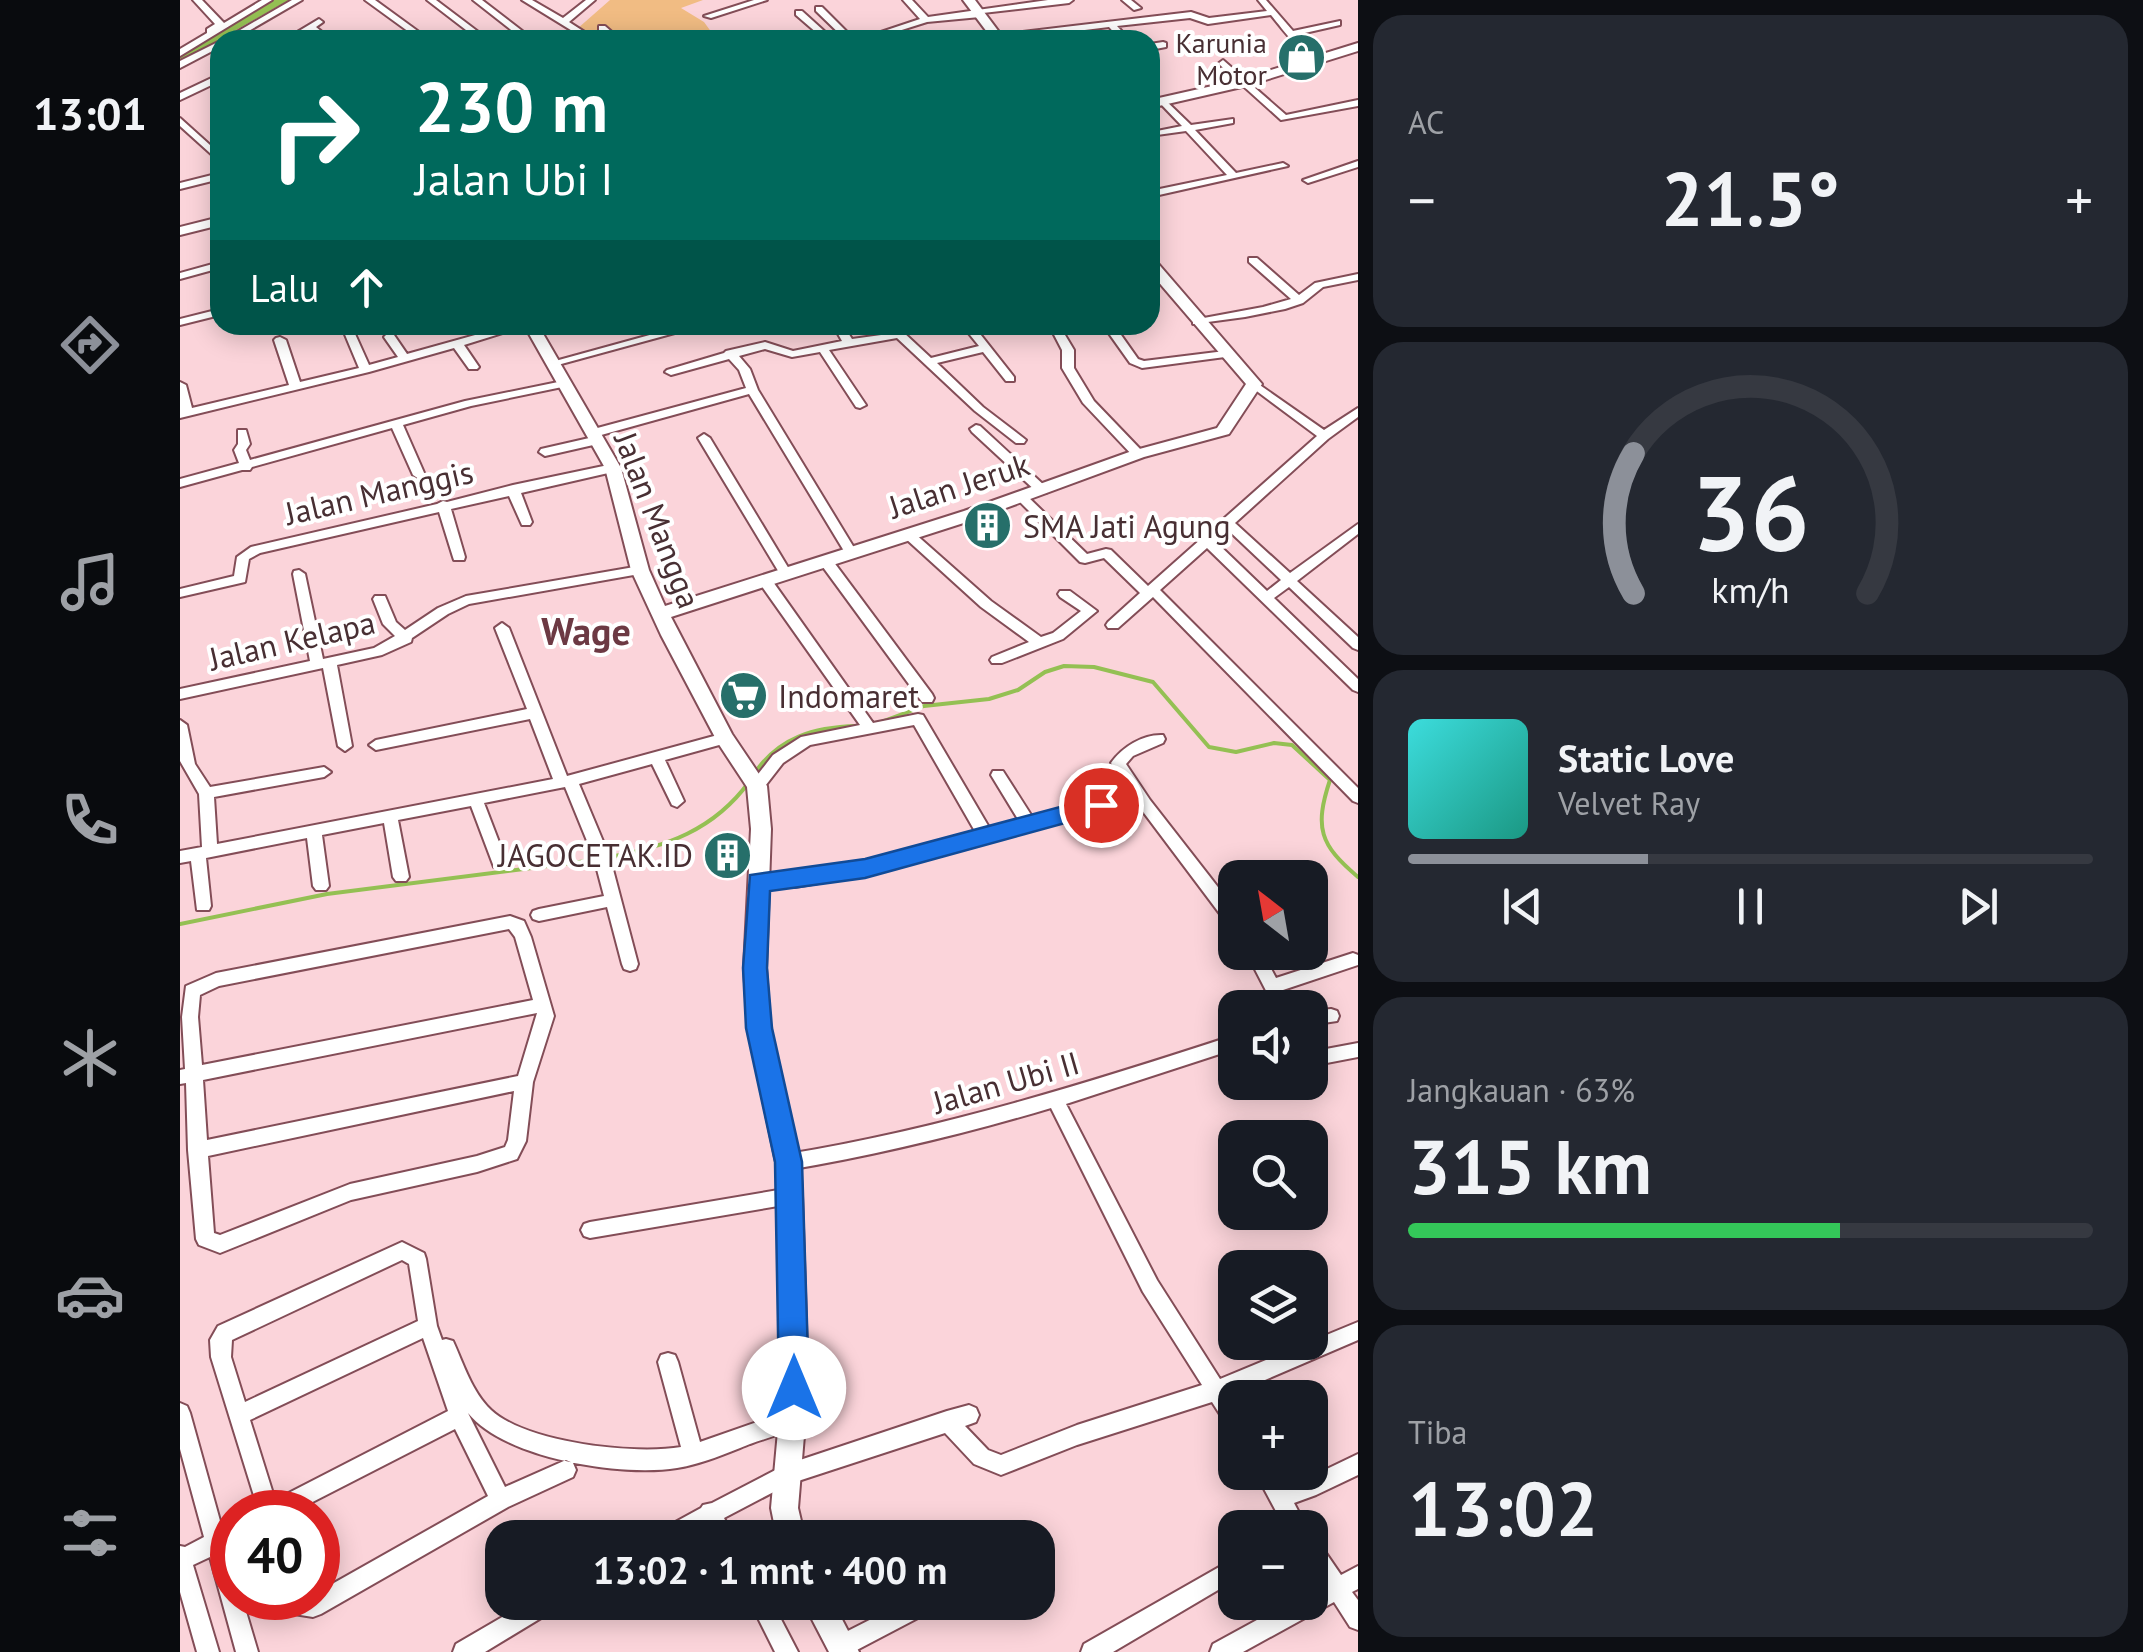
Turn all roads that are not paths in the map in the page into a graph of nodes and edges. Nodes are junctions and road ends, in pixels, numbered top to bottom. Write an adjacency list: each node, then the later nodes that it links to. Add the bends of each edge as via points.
1 (197, 0): 29 (street, via 220,25)
2 (268, 0): 30 (street)
3 (298, 0): 31 (street)
4 (369, 0): 32 (street)
5 (431, 0): 17 (street)
6 (591, 0): 23 (street)
7 (763, 0): 21 (street)
8 (908, 0): 22 (street)
9 (969, 0): 19 (street)
10 (1070, 0): 19 (street)
11 (1126, 0): 15 (street)
12 (1262, 0): 20 (street)
13 (478, 1): 17 (street); 25 (street)
14 (535, 2): 23 (street)
15 (1138, 8)
16 (819, 10): 39 (street)
17 (446, 11): 33 (street)
18 (799, 13): 38 (street)
19 (979, 13): 22 (street); 42 (street)
20 (1270, 13): 26 (street); 46 (street)
21 (708, 16)
22 (926, 20): 27 (street)
23 (563, 22): 36 (street)
24 (1338, 23): 46 (street)
25 (510, 24): 34 (street); 35 (street)
26 (1111, 25): 43 (street); 44 (street)
27 (906, 26): 40 (street); 41 (street)
28 (602, 28): 37 (street)
29 (213, 30)
30 (219, 30)
31 (245, 30)
32 (412, 30)
33 (472, 30)
34 (497, 30)
35 (518, 30)
36 (576, 30)
37 (604, 30)
38 (819, 30)
39 (840, 30)
40 (893, 30)
41 (910, 30)
42 (991, 30)
43 (1071, 30)
44 (1116, 30)
45 (210, 32): 51 (street)
46 (1290, 34): 52 (street)
47 (210, 36): 51 (street)
48 (1160, 45): 49 (street)
49 (1163, 45)
50 (1358, 47): 52 (street)
51 (188, 49): 54 (street); 55 (street)
52 (1320, 58): 57 (street)
53 (1223, 64): 57 (street)
54 (180, 65)
55 (210, 66)
56 (210, 80): 58 (street)
57 (1242, 83): 59 (street); 60 (street, via 1284,118)
58 (180, 97)
59 (1160, 101)
60 (1358, 103)
61 (1160, 105): 64 (street)
62 (180, 121): 66 (street)
63 (1230, 121): 64 (street)
64 (1190, 127): 65 (street); 69 (street)
65 (1160, 133)
66 (210, 150)
67 (1358, 164): 71 (street)
68 (1283, 166): 69 (street)
69 (1233, 176): 73 (street)
70 (210, 178): 72 (street)
71 (1308, 180)
72 (180, 186)
73 (1160, 192)
74 (210, 224): 75 (street)
75 (180, 231)
76 (1253, 260): 83 (street)
77 (210, 268): 78 (street)
78 (180, 276)
79 (1358, 278): 81 (street)
80 (1160, 280): 86 (street)
81 (1343, 281): 82 (street); 83 (street, via 1317,286)
82 (1358, 294)
83 (1299, 301): 86 (street)
84 (210, 314): 85 (street)
85 (180, 322)
86 (1197, 322): 104 (street)
87 (350, 335): 109 (street)
88 (490, 335): 100 (street)
89 (536, 335): 107 (street, Jalan Mangga)
90 (661, 335): 107 (street)
91 (844, 335): 99 (street)
92 (893, 335): 99 (street)
93 (900, 335): 106 (street)
94 (975, 335): 101 (street)
95 (1060, 335): 128 (street, via 1068,368 1089,404)
96 (1115, 335): 104 (street, via 1142,365)
97 (390, 337): 105 (street)
98 (280, 340): 114 (street)
99 (849, 343): 102 (street)
100 (458, 345): 105 (street); 108 (street)
101 (986, 348): 106 (street); 111 (street)
102 (823, 349): 103 (street, via 792,354 765,345); 117 (street)
103 (730, 353): 110 (street); 116 (street)
104 (1224, 354): 113 (street)
105 (405, 359): 109 (street)
106 (928, 362): 126 (street)
107 (554, 363): 112 (street, Jalan Mangga)
108 (472, 367)
109 (364, 370): 114 (street)
110 (670, 372)
111 (1010, 379)
112 (564, 384): 120 (street); 123 (street, Jalan Mangga)
113 (1254, 384): 124 (street); 128 (street, Jalan Jeruk, via 1223,431)
114 (294, 385): 119 (street)
115 (180, 386): 119 (street)
116 (752, 390): 123 (street); 142 (street)
117 (860, 405)
118 (1358, 412): 124 (street)
119 (184, 414)
120 (396, 423): 129 (street); 131 (street)
121 (976, 429): 134 (street)
122 (242, 433): 129 (street)
123 (596, 436): 127 (street); 130 (street, Jalan Mangga)
124 (1324, 436): 138 (street)
125 (704, 438): 147 (street)
126 (1020, 440)
127 (545, 452)
128 (1138, 454): 134 (street, Jalan Jeruk)
129 (246, 467): 132 (street)
130 (613, 468): 133 (street, Jalan Manggis); 145 (street, Jalan Mangga)
131 (420, 475)
132 (180, 483)
133 (513, 489): 136 (street, Jalan Manggis); 137 (street)
134 (1042, 490): 135 (street, Jalan Jeruk)
135 (1022, 498): 140 (street, Jalan Jeruk); 150 (street, via 1085,559 1106,552)
136 (442, 505): 143 (street); 151 (street, Jalan Manggis, via 256,550 243,557 240,579)
137 (526, 522)
138 (1228, 524): 141 (street); 149 (street)
139 (1358, 529): 149 (street)
140 (909, 535): 142 (street, Jalan Jeruk); 159 (street)
141 (1208, 542): 150 (street); 153 (street)
142 (850, 551): 144 (street, Jalan Jeruk)
143 (458, 557)
144 (825, 560): 147 (street, Jalan Jeruk); 167 (street)
145 (640, 570): 155 (street, Jalan Mangga); 158 (street, Jalan Kelapa, via 466,600 440,610)
146 (300, 574): 163 (street)
147 (786, 574): 148 (street, Jalan Jeruk)
148 (766, 582): 155 (street, Jalan Jeruk); 169 (street)
149 (1291, 583): 153 (street); 160 (street)
150 (1151, 592): 156 (street); 182 (street)
151 (180, 593)
152 (1065, 594): 159 (street, via 1090,611)
153 (1266, 598): 165 (street)
154 (380, 599): 158 (street, via 390,624)
155 (660, 614): 171 (street, Jalan Mangga)
156 (1114, 626)
157 (502, 628): 168 (street)
158 (406, 639): 161 (street, Jalan Kelapa)
159 (1040, 643): 162 (street)
160 (1358, 645)
161 (380, 651): 163 (street, Jalan Kelapa); 164 (street)
162 (997, 660)
163 (324, 664): 166 (street, Jalan Kelapa); 174 (street)
164 (386, 666)
165 (1358, 687)
166 (180, 694)
167 (927, 698)
168 (534, 713): 173 (street); 179 (street)
169 (866, 724)
170 (180, 725): 180 (street)
171 (725, 738): 175 (street); 177 (street, Jalan Mangga)
172 (1158, 739): 181 (street, via 1118,763)
173 (376, 745)
174 (345, 746)
175 (657, 759): 179 (street); 184 (street)
176 (324, 772): 180 (street)
177 (750, 775): 188 (street, via 806,741 918,720); 193 (street, via 762,829)
178 (998, 775): 186 (street)
179 (566, 781): 183 (street); 196 (street, via 602,858)
180 (206, 793): 189 (street)
181 (1137, 795): 186 (street); 195 (street)
182 (1358, 797)
183 (474, 798): 185 (street); 191 (street)
184 (677, 802)
185 (390, 815): 187 (street); 192 (street)
186 (1029, 824): 188 (street)
187 (314, 831): 189 (street); 194 (street)
188 (986, 836): 193 (street, via 865,868)
189 (204, 852): 190 (street); 197 (street)
190 (180, 857)
191 (499, 864)
192 (401, 876)
193 (759, 882): 212 (street, via 759,1028)
194 (321, 886)
195 (1218, 899)
196 (613, 900): 198 (street); 200 (street)
197 (203, 906)
198 (539, 915)
199 (1353, 960): 202 (street)
200 (630, 964)
201 (1264, 970): 202 (street)
202 (1272, 986): 203 (street)
203 (1274, 990)
204 (543, 1005): 208 (street); 208 (street, via 523,937 510,922 216,980 190,997); 209 (street, via 544,1029)
205 (1218, 1048): 210 (street, Jalan Ubi II)
206 (1358, 1050): 207 (street)
207 (1328, 1056)
208 (187, 1076): 211 (street)
209 (524, 1082): 211 (street); 211 (street, via 516,1142 505,1156 350,1192 220,1244 205,1239)
210 (1056, 1101): 212 (street, Jalan Ubi II, via 946,1132); 220 (street, via 1150,1286)
211 (198, 1150)
212 (788, 1162): 213 (street)
213 (790, 1196): 214 (street); 225 (street)
214 (590, 1230)
215 (428, 1326): 222 (street); 222 (street, via 418,1259 402,1251 225,1333 221,1357); 224 (street)
216 (1358, 1332): 219 (street)
217 (446, 1348): 227 (street, via 471,1400 490,1422 618,1460)
218 (668, 1362): 227 (street)
219 (1242, 1380)
220 (1218, 1390): 226 (street, via 1001,1465 981,1457)
221 (180, 1413): 235 (street)
222 (240, 1415): 231 (street)
223 (970, 1415): 226 (street)
224 (459, 1416): 232 (street); 236 (street)
225 (794, 1419): 227 (street); 230 (street)
226 (946, 1421): 230 (street)
227 (693, 1454)
228 (1358, 1464): 234 (street)
229 (566, 1470): 236 (street)
230 (786, 1475): 238 (street); 241 (street)
231 (264, 1490)
232 (314, 1490)
233 (1276, 1490): 234 (street)
234 (1280, 1497): 237 (street)
235 (210, 1498)
236 (501, 1500): 247 (street)
237 (1287, 1510)
238 (710, 1512): 239 (street); 240 (street)
239 (696, 1520)
240 (714, 1520)
241 (786, 1520)
242 (210, 1545): 243 (street)
243 (180, 1559): 255 (street)
244 (1328, 1564): 246 (street)
245 (1218, 1578): 259 (street)
246 (1348, 1582): 248 (street); 260 (street)
247 (340, 1591)
248 (1358, 1619)
249 (241, 1620): 256 (street)
250 (519, 1620): 257 (street)
251 (770, 1620): 258 (street)
252 (827, 1620): 254 (street)
253 (896, 1620): 254 (street)
254 (844, 1649)
255 (208, 1652)
256 (248, 1652)
257 (464, 1652)
258 (787, 1652)
259 (1092, 1652)
260 (1222, 1652)

